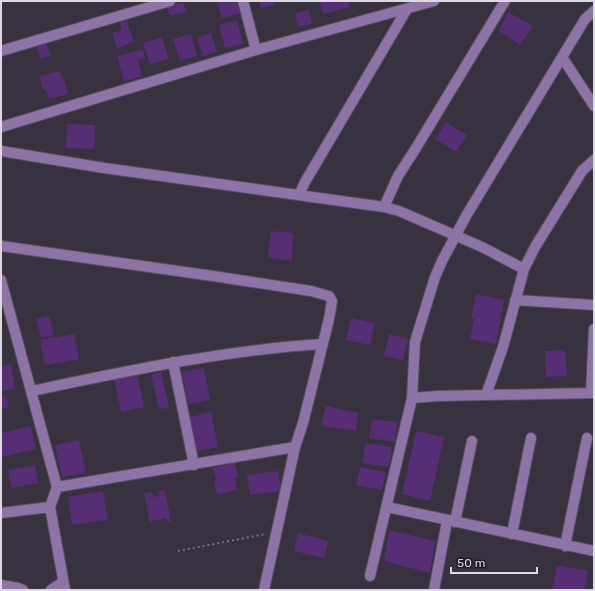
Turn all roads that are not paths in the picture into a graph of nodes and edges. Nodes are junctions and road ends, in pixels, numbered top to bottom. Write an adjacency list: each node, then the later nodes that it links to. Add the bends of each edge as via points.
1 (170, 1): 8 (street)
2 (243, 1): 7 (street)
3 (434, 1): 5 (street)
4 (506, 1): 15 (street, via 398,176)
5 (407, 9): 7 (street); 14 (street)
6 (594, 11): 9 (street, via 585,19)
7 (256, 50): 11 (street)
8 (1, 51)
9 (562, 57): 10 (street); 16 (street)
10 (594, 106)
11 (1, 127)
12 (1, 151): 14 (street)
13 (594, 160): 18 (street, via 582,171)
14 (299, 195): 15 (street)
15 (384, 207): 16 (street)
16 (456, 235): 18 (street); 28 (street, via 435,277 415,342)
17 (1, 246): 23 (street, via 213,276 328,296 332,301)
18 (524, 269): 20 (street)
19 (1, 280): 25 (street)
20 (515, 300): 21 (street); 27 (street, via 503,347)
21 (594, 305)
22 (594, 329): 26 (street)
23 (322, 344): 24 (street, via 295,345); 32 (street)
24 (173, 362): 25 (street); 33 (street)
25 (31, 391): 34 (street)
26 (592, 393): 27 (street)
27 (486, 395): 28 (street)
28 (412, 398): 36 (street)
29 (531, 438): 39 (street)
30 (587, 438): 40 (street)
31 (472, 441): 38 (street)
32 (295, 447): 33 (street); 47 (street)
33 (194, 465): 34 (street)
34 (57, 487): 35 (street)
35 (50, 507): 37 (street); 44 (street)
36 (387, 507): 38 (street); 42 (street)
37 (1, 513)
38 (451, 521): 39 (street); 48 (street)
39 (512, 534): 40 (street)
40 (565, 546): 41 (street)
41 (594, 552)
42 (370, 576)
43 (1, 585): 45 (street)
44 (64, 586): 46 (street)
45 (23, 590)
46 (51, 590)
47 (264, 590)
48 (434, 590)

